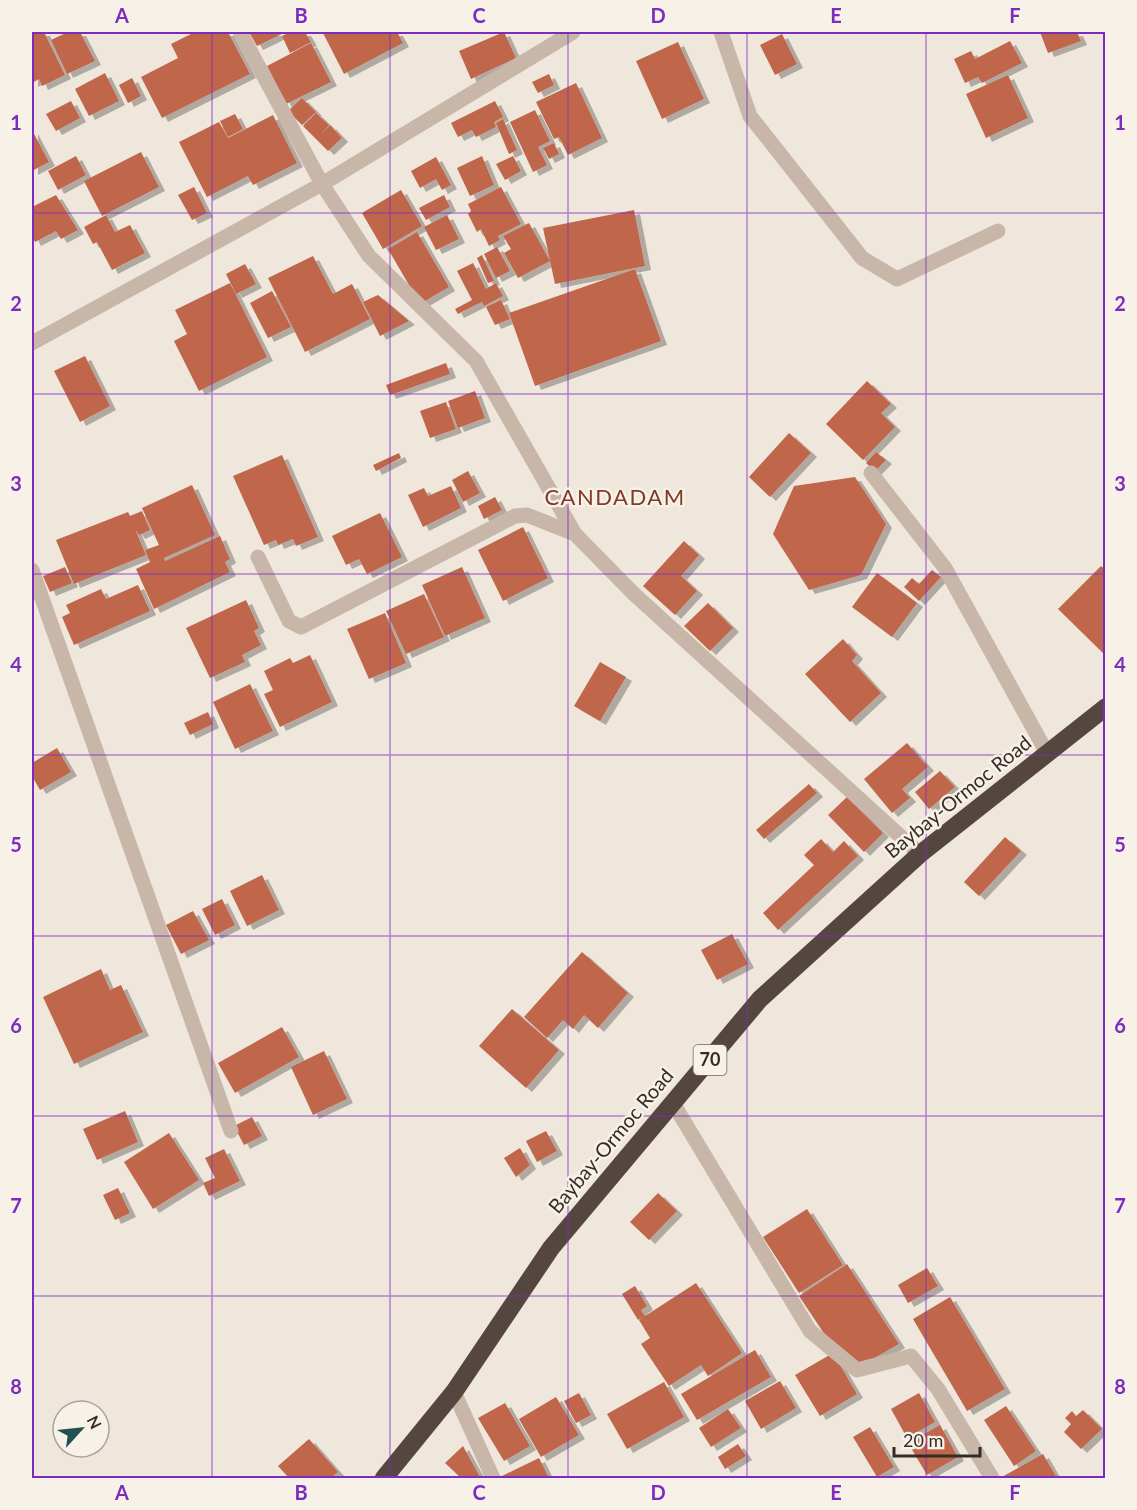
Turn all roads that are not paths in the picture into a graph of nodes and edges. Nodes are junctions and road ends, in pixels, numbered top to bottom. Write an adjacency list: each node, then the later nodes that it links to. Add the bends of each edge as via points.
1 (240, 32): 4 (street)
2 (573, 32): 4 (street)
3 (721, 32): 5 (street, via 750,117 862,258 897,279)
4 (322, 184): 6 (street); 8 (street, via 378,268 476,361)
5 (998, 231)
6 (32, 343)
7 (871, 473): 12 (street, via 945,568)
8 (575, 534): 9 (street, via 527,515 515,516 301,627 289,621); 13 (street, via 634,594)
9 (258, 557)
10 (32, 570): 15 (street)
11 (1106, 707): 12 (highway, Baybay-Ormoc Road / 70)
12 (1047, 753): 13 (highway, Baybay-Ormoc Road / 70)
13 (920, 855): 14 (highway, Baybay-Ormoc Road / 70, via 760,999)
14 (673, 1103): 16 (highway, Baybay-Ormoc Road / 70, via 550,1248); 19 (street, via 810,1331 857,1370 911,1356 938,1389)
15 (231, 1131)
16 (453, 1392): 17 (highway, Baybay-Ormoc Road / 70); 18 (street)
17 (384, 1479)
18 (493, 1479)
19 (992, 1479)

